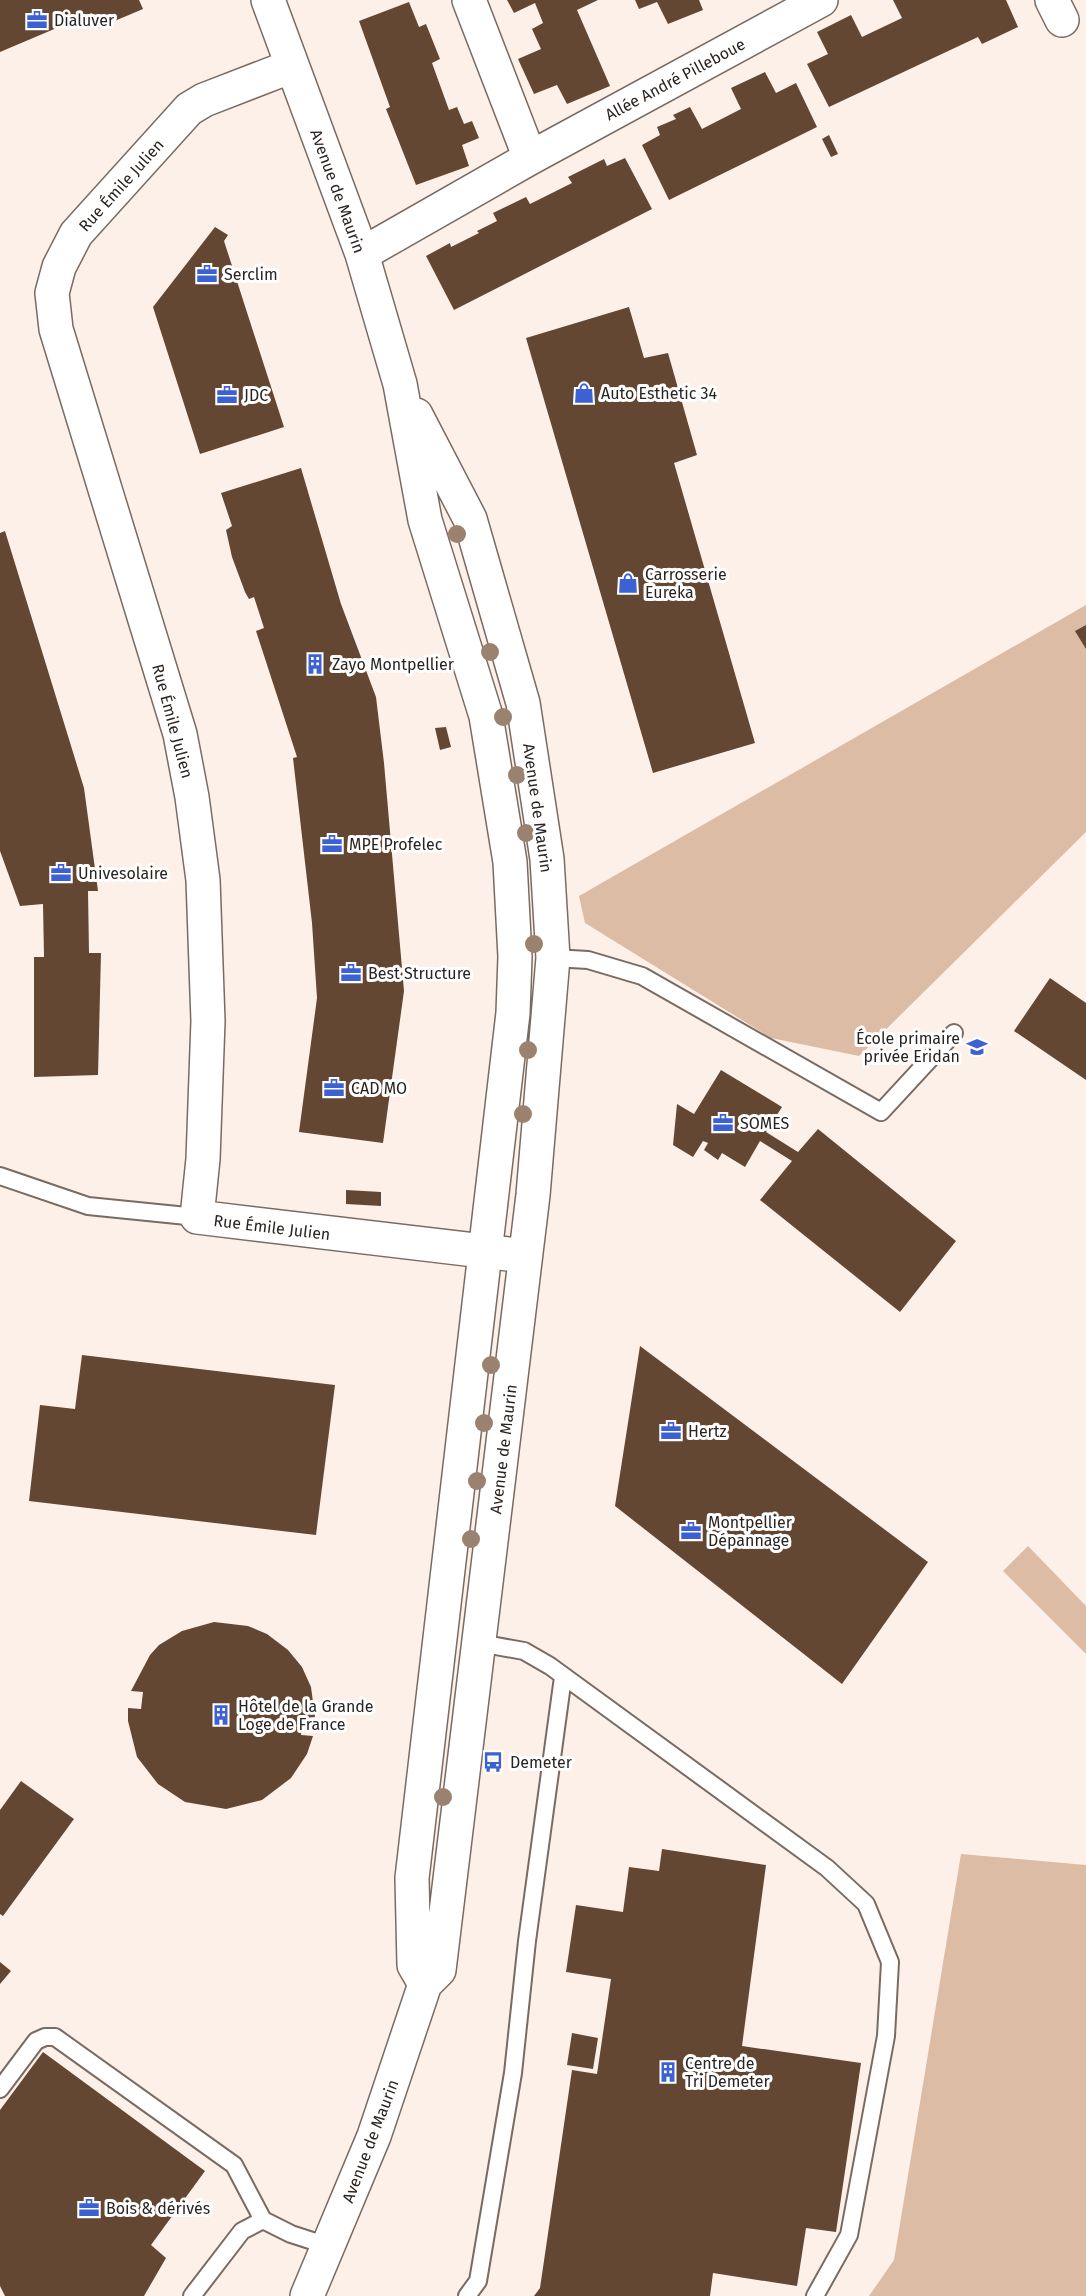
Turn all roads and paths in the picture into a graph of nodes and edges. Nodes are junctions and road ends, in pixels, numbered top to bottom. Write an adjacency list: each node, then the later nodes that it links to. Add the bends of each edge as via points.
1 (268, 0): 4 (street, Avenue de Maurin)
2 (469, 0): 5 (street)
3 (820, 0): 5 (street, Allée André Pilleboue)
4 (292, 66): 6 (street, Avenue de Maurin); 11 (street, Rue Émile Julien, via 204,99 189,109 76,234 59,267 52,293 56,329 180,734 192,797 203,880 208,1021)
5 (530, 158): 6 (street, Allée André Pilleboue)
6 (362, 254): 7 (street, Avenue de Maurin)
7 (400, 384): 8 (street, Avenue de Maurin, via 470,519 523,703 547,859); 12 (street, Avenue de Maurin, via 425,520 486,716 510,862 515,957 513,1013)
8 (553, 958): 9 (lane, via 588,960 642,976 881,1112); 13 (street, Avenue de Maurin)
9 (954, 1033)
10 (0, 1176): 11 (lane, via 88,1206)
11 (197, 1217): 12 (street, Rue Émile Julien)
12 (485, 1252): 13 (street); 14 (street, Avenue de Maurin)
13 (526, 1255): 15 (street, Avenue de Maurin)
14 (440, 1640): 15 (street); 17 (street, Avenue de Maurin, via 412,1878 414,1965)
15 (480, 1643): 16 (lane, via 524,1651); 17 (street, Avenue de Maurin, via 439,1970)
16 (563, 1677): 23 (lane, via 513,2073 478,2282); 24 (lane, via 827,1868 866,1904 890,1962 886,2036 849,2235)
17 (425, 1984): 20 (street, Avenue de Maurin, via 374,2136)
18 (0, 2090): 19 (lane, via 36,2042 55,2037 234,2165)
19 (263, 2220): 20 (lane); 21 (lane, via 242,2231)
20 (328, 2246): 22 (street, Avenue de Maurin)
21 (192, 2296)
22 (307, 2296)
23 (467, 2296)
24 (815, 2296)

